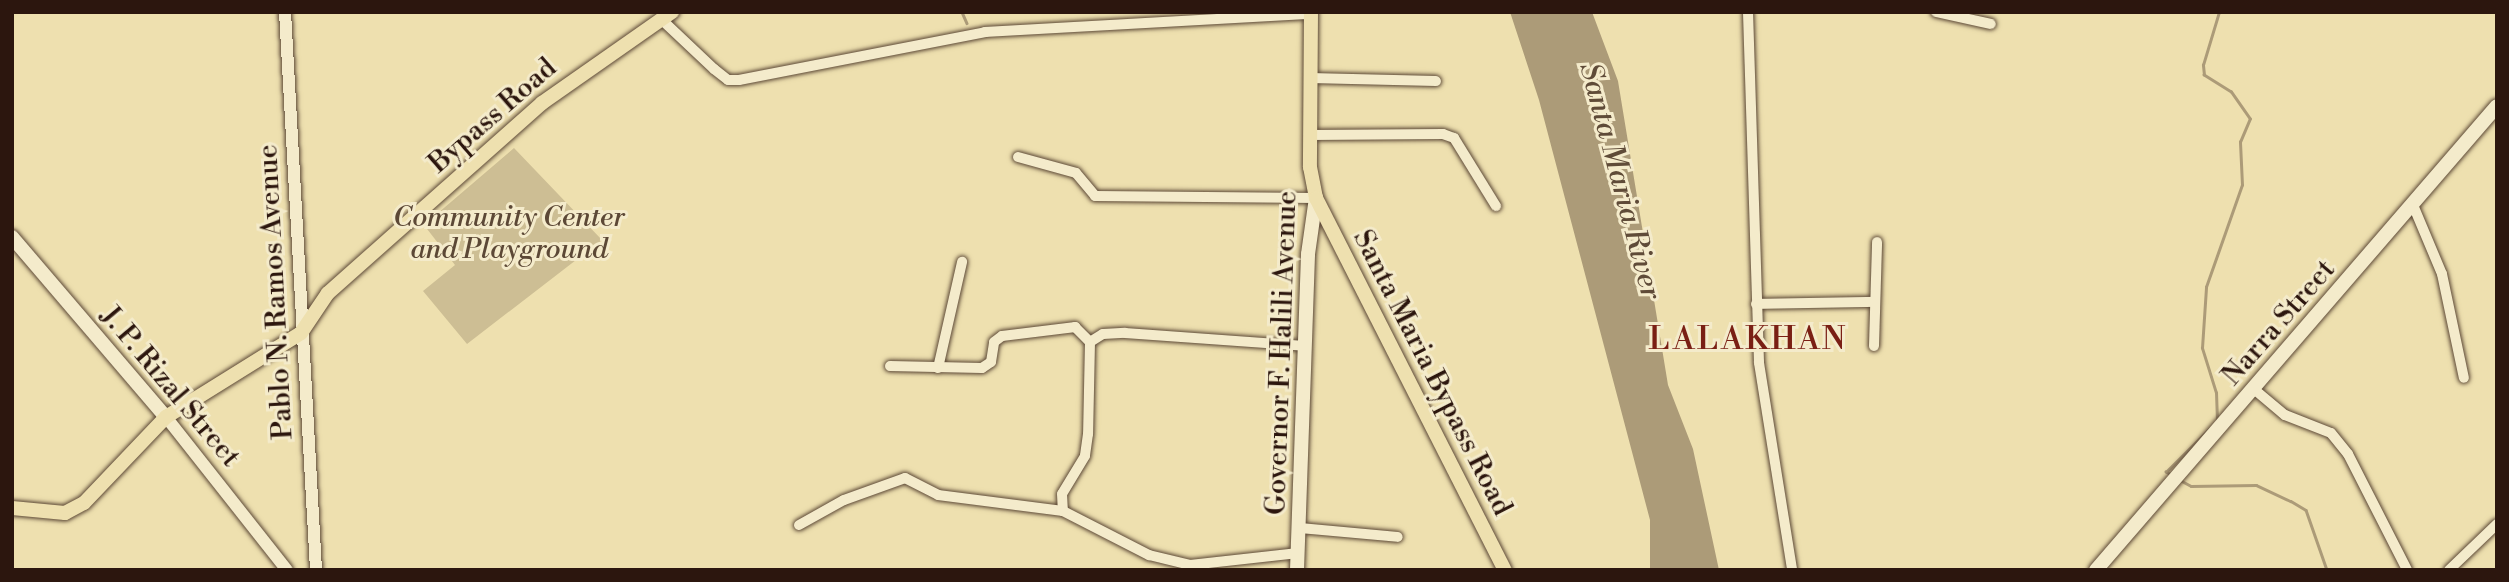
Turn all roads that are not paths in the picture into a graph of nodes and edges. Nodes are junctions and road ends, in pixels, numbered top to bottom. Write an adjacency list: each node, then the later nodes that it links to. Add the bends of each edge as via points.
1 (285, 12): 21 (street, Pablo N. Ramos Avenue)
2 (1748, 12): 20 (street)
3 (1936, 12): 6 (street)
4 (1311, 13): 5 (street, via 985,32 739,80 728,80 714,69); 7 (main road, Governor F. Halili Avenue)
5 (666, 16): 21 (main road, Bypass Road, via 542,103 328,292)
6 (1991, 24)
7 (1310, 78): 8 (street); 10 (main road, Governor F. Halili Avenue)
8 (1436, 80)
9 (2497, 106): 13 (main road, Narra Street)
10 (1310, 135): 12 (main road, Governor F. Halili Avenue); 14 (street, via 1443,134 1454,138)
11 (1018, 157): 12 (street, via 1076,173 1095,196)
12 (1316, 198): 23 (main road, Governor F. Halili Avenue, via 1310,222); 40 (main road, Santa Maria Bypass Road)
13 (2413, 205): 27 (street, via 2442,274); 28 (main road, Narra Street)
14 (1496, 206)
15 (12, 237): 17 (main road, J. P. Rizal Street)
16 (1877, 242): 19 (street)
17 (17, 252): 29 (main road, J. P. Rizal Street)
18 (962, 262): 26 (street)
19 (1875, 302): 20 (street); 24 (street)
20 (1756, 303): 41 (street, via 1759,363)
21 (301, 333): 29 (main road); 38 (street, Pablo N. Ramos Avenue)
22 (1090, 342): 23 (street, via 1103,334 1125,334); 26 (street, via 1075,327 1024,330 994,342 986,367); 31 (street, via 1086,450 1062,494)
23 (1305, 346): 34 (main road, Governor F. Halili Avenue)
24 (1874, 346)
25 (890, 366): 26 (street)
26 (938, 368)
27 (2464, 378)
28 (2255, 390): 42 (main road, Narra Street); 43 (street, via 2284,415 2331,433 2348,454)
29 (166, 417): 30 (main road, via 76,509 65,513); 37 (street, J. P. Rizal Street)
30 (12, 508)
31 (1063, 511): 33 (street, via 939,495 905,478 844,500); 36 (street, via 1149,555 1190,565)
32 (2497, 524): 44 (street)
33 (799, 525)
34 (1300, 528): 35 (street); 36 (main road, Governor F. Halili Avenue)
35 (1398, 537)
36 (1298, 553): 39 (main road, Governor F. Halili Avenue)
37 (287, 570)
38 (316, 570)
39 (1297, 570)
40 (1505, 570)
41 (1792, 570)
42 (2096, 570)
43 (2407, 570)
44 (2449, 570)

